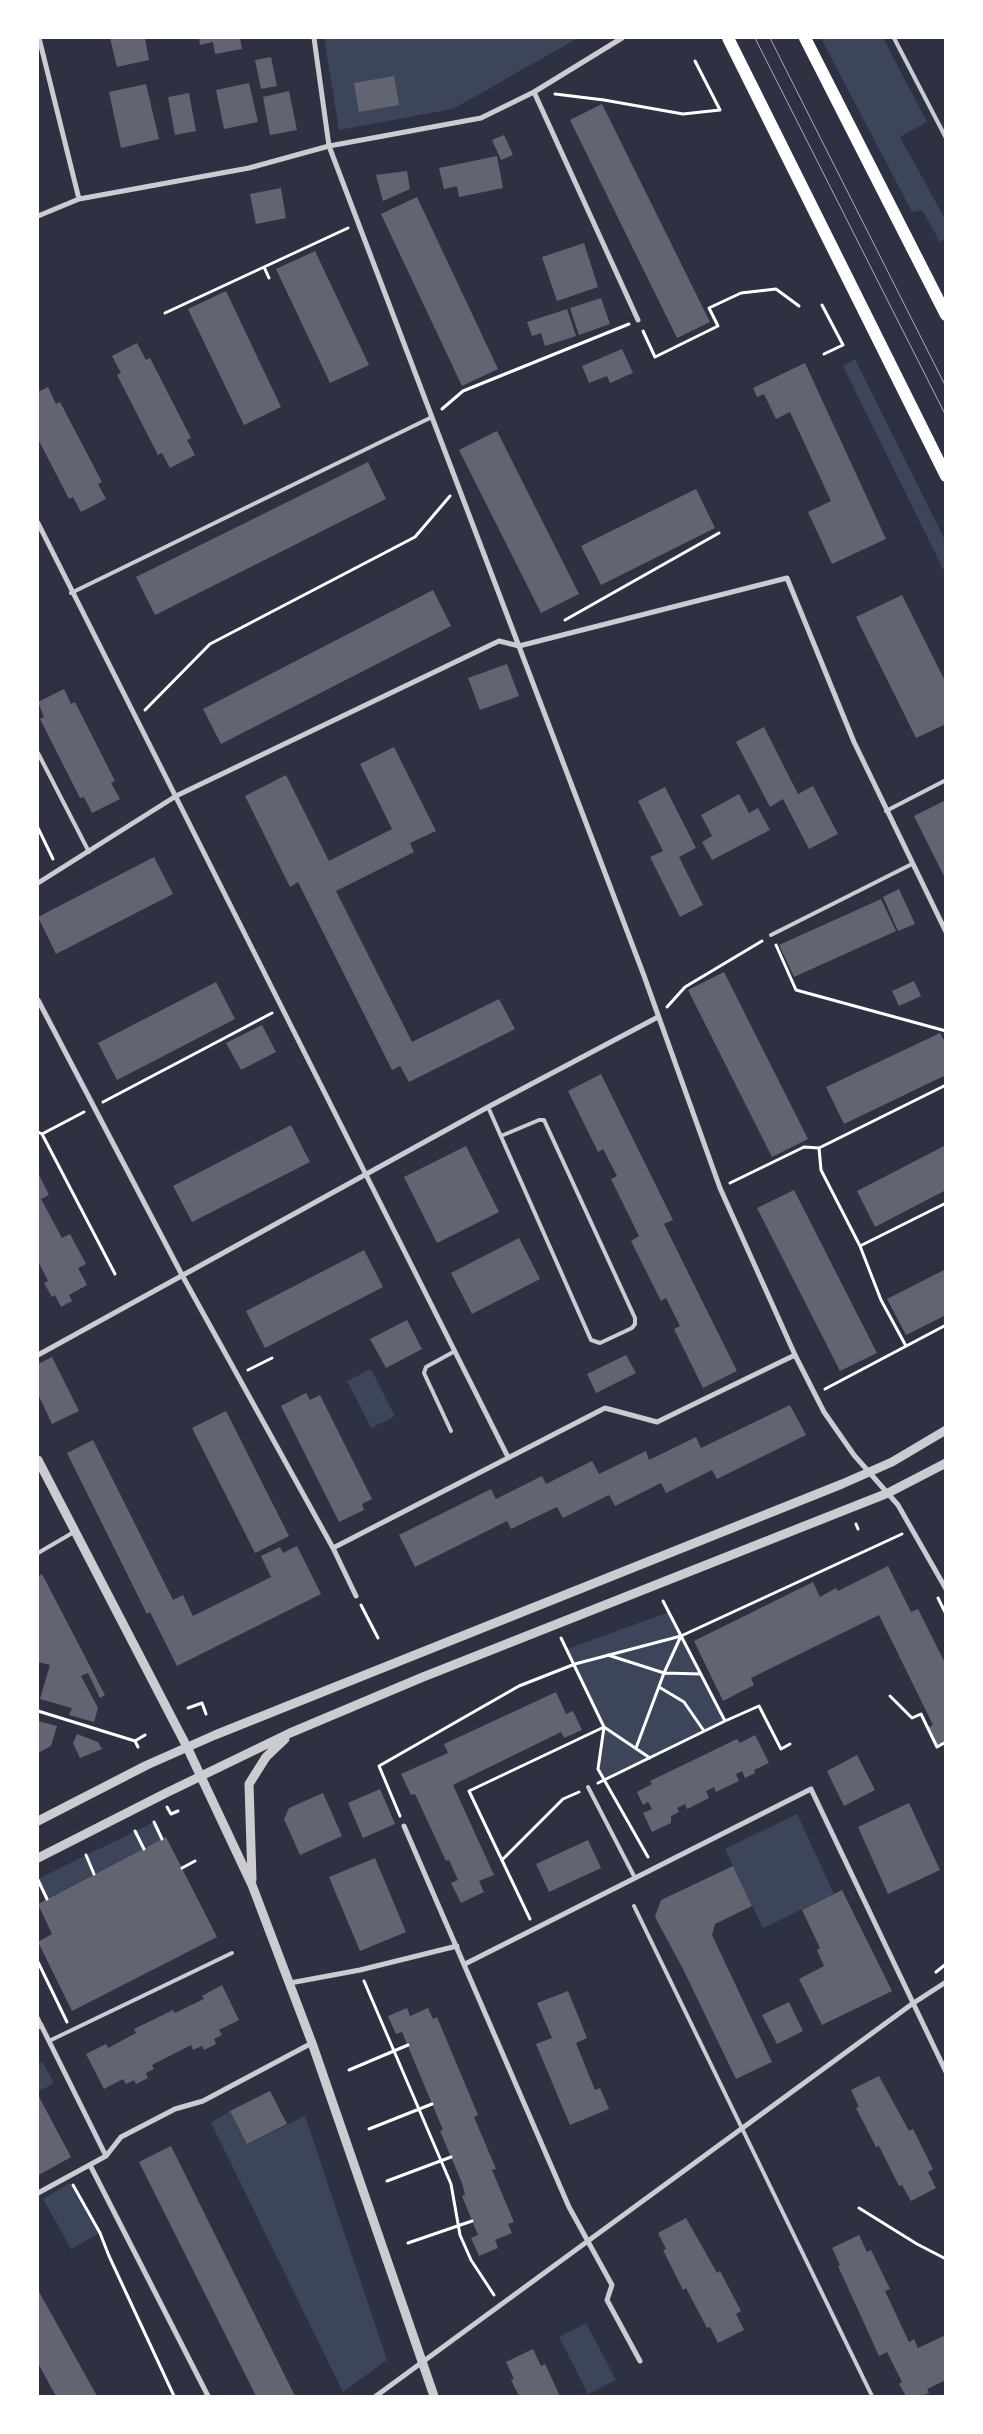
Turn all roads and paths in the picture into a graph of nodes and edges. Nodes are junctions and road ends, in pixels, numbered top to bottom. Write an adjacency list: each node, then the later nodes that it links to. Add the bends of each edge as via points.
1 (39, 38): 11 (street)
2 (314, 38): 10 (street)
3 (622, 38): 8 (street)
4 (728, 38): 23 (main road)
5 (805, 38): 19 (main road)
6 (894, 38): 9 (lane)
7 (695, 61): 8 (path, via 720,110 682,114)
8 (534, 92): 10 (street, via 481,118); 20 (street)
9 (946, 138)
10 (329, 146): 11 (street, via 249,168); 13 (street)
11 (78, 199): 12 (street)
12 (38, 216)
13 (359, 224): 14 (path); 22 (street)
14 (264, 267): 15 (path); 18 (path)
15 (269, 278)
16 (822, 305): 21 (path, via 843,345)
17 (799, 306): 20 (path, via 776,289 741,293 709,308 718,326 656,357)
18 (165, 313)
19 (946, 316)
20 (638, 320): 22 (path, via 463,391)
21 (824, 354)
22 (432, 417): 24 (street); 27 (lane)
23 (946, 476)
24 (457, 487): 29 (street); 30 (path, via 415,537 210,644)
25 (38, 523): 27 (street)
26 (719, 533): 28 (path)
27 (72, 593): 30 (street)
28 (560, 622)
29 (519, 646): 33 (street, via 499,641); 34 (street, via 786,578); 44 (street)
30 (136, 720): 33 (street)
31 (38, 753): 36 (lane)
32 (946, 780): 34 (lane)
33 (176, 796): 36 (street); 43 (street)
34 (886, 811): 37 (street)
35 (38, 828): 38 (path)
36 (88, 852): 38 (street)
37 (912, 864): 40 (street); 41 (lane)
38 (58, 869): 39 (street)
39 (38, 883)
40 (946, 932)
41 (771, 936): 44 (path, via 685,987); 45 (path, via 796,990)
42 (38, 1000): 48 (street)
43 (282, 1008): 48 (path); 53 (street)
44 (658, 1017): 47 (street); 54 (street)
45 (946, 1031)
46 (946, 1085): 52 (path)
47 (488, 1106): 51 (lane); 53 (street)
48 (94, 1107): 50 (path); 58 (street)
49 (38, 1132): 50 (path)
50 (42, 1134): 57 (path)
51 (501, 1136): 51 (lane, via 591,1340 600,1343 632,1328 635,1318 544,1120)
52 (819, 1148): 54 (path, via 804,1147); 56 (path, via 821,1170)
53 (365, 1174): 58 (street); 61 (street)
54 (720, 1188): 63 (street)
55 (946, 1202): 56 (path)
56 (860, 1246): 60 (path, via 881,1300)
57 (115, 1274)
58 (182, 1275): 62 (street); 65 (street)
59 (946, 1325): 60 (path)
60 (906, 1346): 66 (path)
61 (455, 1351): 68 (lane, via 426,1367 424,1373); 69 (street)
62 (38, 1355)
63 (794, 1355): 66 (street); 69 (street, via 657,1422 605,1408)
64 (272, 1358): 65 (path)
65 (237, 1376): 78 (street)
66 (815, 1394): 72 (street)
67 (946, 1430): 72 (street)
68 (451, 1431)
69 (508, 1457): 78 (street)
70 (38, 1460): 77 (street)
71 (946, 1463): 73 (street)
72 (869, 1473): 73 (street); 104 (street)
73 (888, 1494): 76 (street); 98 (street)
74 (856, 1524): 75 (path)
75 (858, 1529)
76 (912, 1529): 80 (street); 83 (path)
77 (74, 1532): 79 (lane); 104 (street)
78 (333, 1548): 81 (street)
79 (38, 1553)
80 (946, 1589)
81 (356, 1596): 85 (path)
82 (663, 1601): 83 (path)
83 (681, 1636): 86 (path); 88 (path); 89 (path)
84 (560, 1637): 87 (path)
85 (378, 1638)
86 (608, 1655): 87 (path); 88 (path)
87 (575, 1664): 96 (path); 114 (path, via 519,1686 379,1766)
88 (664, 1673): 89 (path); 90 (path)
89 (701, 1674): 95 (path)
90 (660, 1687): 97 (path, via 684,1702); 105 (path)
91 (890, 1696): 101 (path, via 912,1718 921,1714 937,1747)
92 (188, 1708): 94 (path, via 202,1703)
93 (38, 1712): 100 (path)
94 (206, 1714)
95 (725, 1721): 97 (path); 102 (path, via 759,1706 781,1749)
96 (604, 1727): 105 (path); 108 (path, via 598,1769); 120 (path, via 469,1791)
97 (704, 1731): 106 (path)
98 (290, 1733): 107 (street); 127 (street, via 266,1757 249,1784)
99 (146, 1735): 100 (path)
100 (135, 1741): 103 (path)
101 (946, 1742)
102 (790, 1744)
103 (138, 1747)
104 (186, 1747): 107 (street); 112 (street)
105 (636, 1748): 106 (path)
106 (650, 1758): 108 (path)
107 (200, 1776): 119 (street); 127 (street)
108 (606, 1780): 109 (path); 123 (path)
109 (588, 1787): 120 (path, via 563,1799); 125 (lane)
110 (167, 1807): 111 (path, via 171,1814)
111 (178, 1811)
112 (38, 1821)
113 (154, 1822): 116 (path)
114 (404, 1826): 131 (street)
115 (135, 1832): 117 (path)
116 (162, 1839)
117 (144, 1849)
118 (86, 1855): 124 (path)
119 (38, 1858)
120 (502, 1860): 130 (path)
121 (196, 1861): 122 (path)
122 (182, 1868)
123 (654, 1868): 125 (street); 138 (street, via 811,1789)
124 (94, 1874)
125 (635, 1878): 130 (street)
126 (38, 1880): 128 (path)
127 (252, 1885): 137 (street)
128 (47, 1899)
129 (634, 1906): 151 (lane)
130 (535, 1929): 134 (street)
131 (457, 1946): 134 (street); 135 (street)
132 (232, 1953): 141 (lane)
133 (38, 1962): 141 (path)
134 (465, 1964): 162 (street)
135 (360, 1970): 137 (street); 145 (path)
136 (946, 1982): 138 (street)
137 (290, 1983): 143 (street)
138 (912, 2004): 147 (street); 151 (street)
139 (38, 2018): 140 (lane)
140 (39, 2026): 142 (street)
141 (71, 2030): 142 (lane)
142 (49, 2041): 152 (street)
143 (312, 2042): 152 (street, via 202,2102 175,2109 121,2137); 167 (street)
144 (408, 2045): 145 (path)
145 (394, 2051): 146 (path); 149 (path)
146 (349, 2070)
147 (946, 2072)
148 (432, 2104): 149 (path)
149 (419, 2109): 150 (path); 154 (path)
150 (369, 2128)
151 (742, 2130): 162 (street); 172 (lane)
152 (106, 2156): 155 (street)
153 (451, 2157): 154 (path)
154 (441, 2161): 157 (path); 161 (path, via 451,2184)
155 (90, 2165): 156 (street); 169 (street)
156 (68, 2176): 158 (street); 168 (path, via 100,2233)
157 (387, 2181)
158 (38, 2193)
159 (858, 2208): 164 (path)
160 (472, 2221): 161 (path)
161 (458, 2226): 163 (path); 165 (path, via 472,2260)
162 (587, 2242): 165 (street); 166 (street, via 612,2285 607,2300)
163 (408, 2244)
164 (946, 2259)
165 (501, 2306): 167 (street)
166 (640, 2361)
167 (422, 2363): 170 (street); 171 (street)
168 (174, 2396)
169 (208, 2396)
170 (376, 2396)
171 (434, 2396)
172 (872, 2396)

